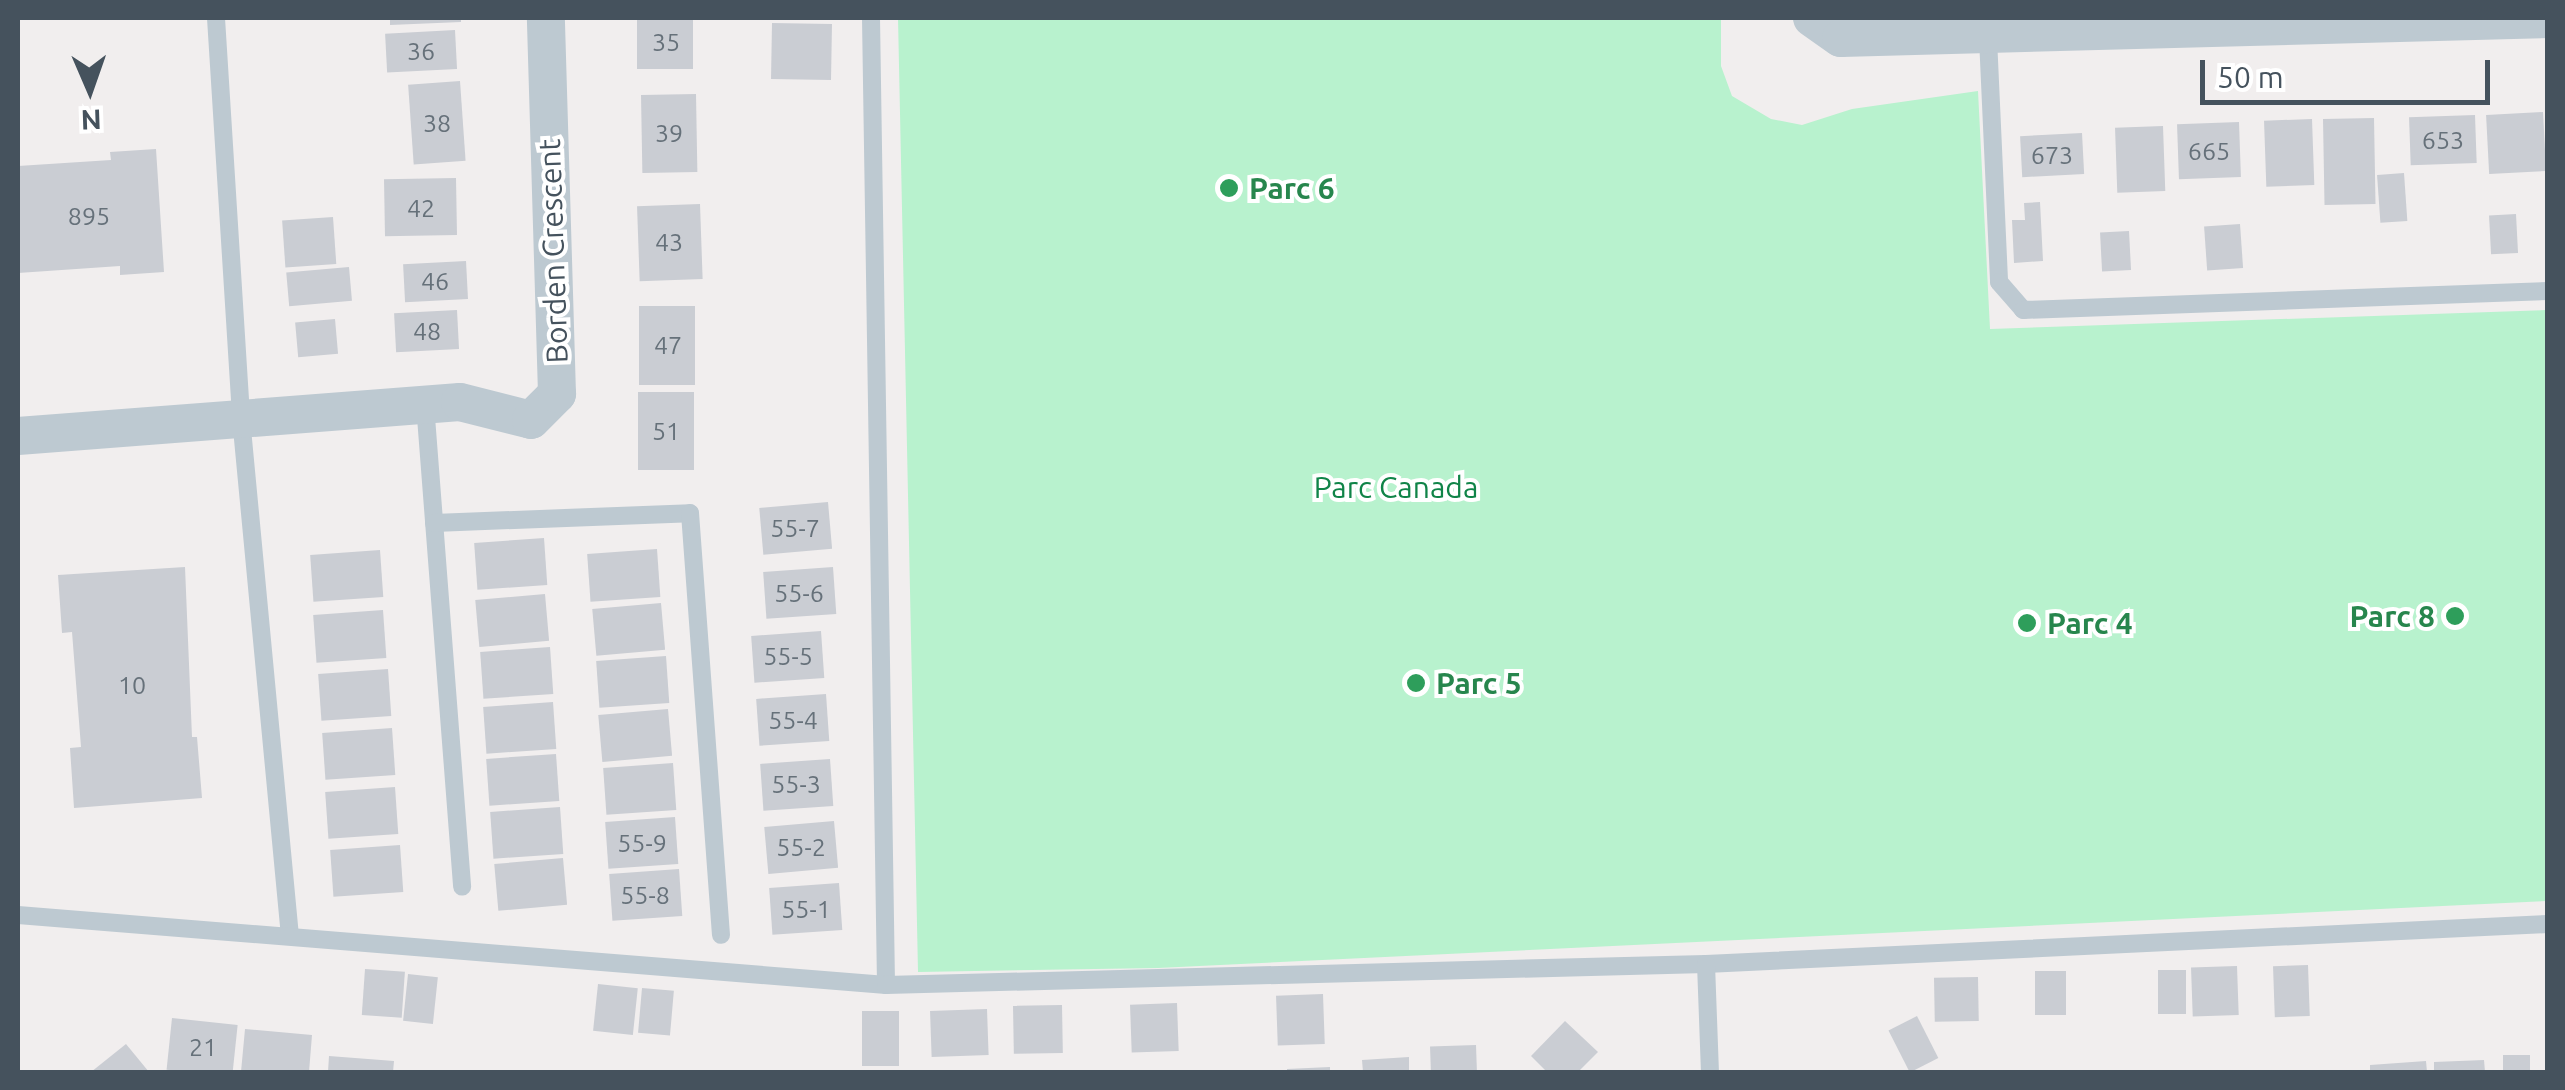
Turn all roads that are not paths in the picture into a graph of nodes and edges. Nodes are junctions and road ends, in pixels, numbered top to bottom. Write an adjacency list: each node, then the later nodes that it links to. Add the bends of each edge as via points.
1 (216, 18): 9 (lane)
2 (546, 18): 8 (street, Borden Crescent, via 558,394 531,420 460,402)
3 (871, 18): 18 (lane)
4 (1812, 18): 6 (street, via 1841,38)
5 (2548, 19): 6 (street)
6 (1988, 38): 7 (lane, via 1998,282 2024,310)
7 (2548, 291)
8 (425, 404): 9 (street, Borden Crescent); 11 (lane)
9 (241, 418): 10 (street, Borden Crescent); 16 (lane)
10 (18, 436)
11 (434, 522): 12 (lane); 15 (lane, via 690,513)
12 (462, 887)
13 (18, 915): 16 (lane)
14 (2548, 924): 17 (lane)
15 (721, 934)
16 (290, 936): 18 (lane)
17 (1706, 964): 18 (lane); 19 (lane)
18 (886, 985)
19 (1710, 1072)

